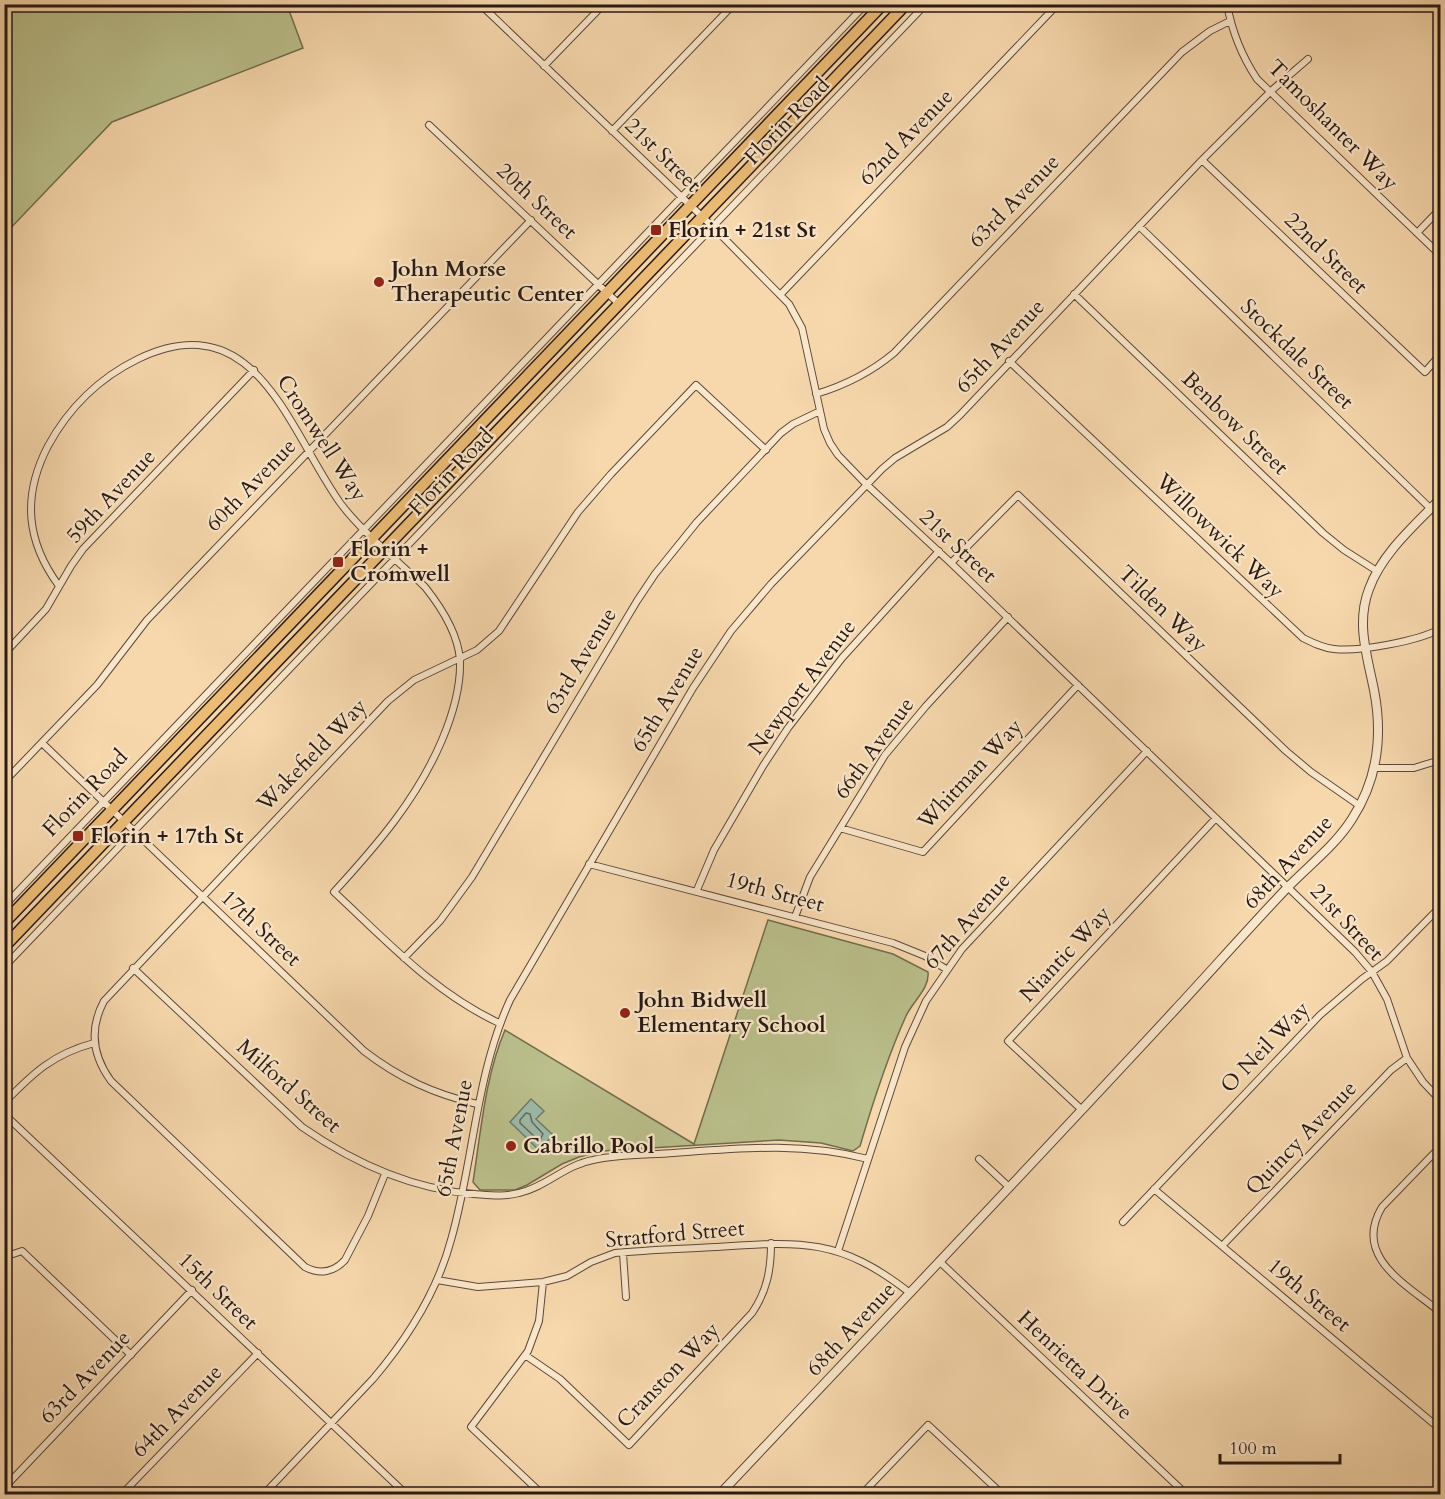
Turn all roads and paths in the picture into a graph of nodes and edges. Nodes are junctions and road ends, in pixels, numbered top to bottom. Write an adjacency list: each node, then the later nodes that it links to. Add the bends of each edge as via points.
1 (480, 4): 12 (street, 21st Street)
2 (604, 4): 12 (street)
3 (866, 4): 17 (street, Florin Road)
4 (883, 4): 18 (main road, Florin Road)
5 (906, 4): 20 (main road, Florin Road)
6 (926, 4): 23 (street, Florin Road)
7 (1058, 4): 28 (street, 62nd Avenue)
8 (1227, 4): 10 (street, Tamoshanter Way)
9 (732, 5): 15 (street)
10 (1230, 21): 13 (street, Tamoshanter Way, via 1247,64); 33 (street, 63rd Avenue, via 1182,52 894,353 864,375)
11 (1308, 59): 13 (street, 65th Avenue)
12 (544, 66): 15 (street, 21st Street)
13 (1271, 91): 16 (street, 65th Avenue); 24 (street, Tamoshanter Way)
14 (429, 125): 21 (street, 20th Street)
15 (612, 131): 17 (street, 21st Street)
16 (1202, 160): 22 (street, 65th Avenue); 30 (street, 22nd Street, via 1425,372)
17 (681, 197): 18 (street, 21st Street); 26 (street, Florin Road)
18 (690, 206): 20 (street, 21st Street); 26 (main road, Florin Road)
19 (1440, 209): 24 (street)
20 (702, 217): 23 (street, 21st Street); 29 (main road, Florin Road)
21 (531, 220): 26 (street, 20th Street); 36 (street, 60th Avenue)
22 (1139, 226): 27 (street, 65th Avenue); 39 (street, Stockdale Street)
23 (713, 227): 28 (street, 21st Street); 43 (street, Florin Road)
24 (1417, 233): 25 (street, Tamoshanter Way)
25 (1440, 255)
26 (603, 288): 29 (street, 20th Street); 40 (main road, Florin Road)
27 (1074, 294): 31 (street, 65th Avenue); 45 (street, Benbow Street, via 1323,533)
28 (780, 295): 33 (street, 21st Street, via 802,328)
29 (620, 304): 41 (main road, Florin Road)
30 (1440, 355)
31 (1009, 361): 37 (street, 65th Avenue, via 947,427 895,459); 49 (street, Willowwick Way, via 1294,631 1332,649)
32 (254, 370): 36 (street, Cromwell Way, via 275,395); 46 (street, 59th Avenue, via 88,544); 46 (street, Cromwell Way, via 236,356 214,347 171,347 119,369 77,405 46,451 31,500 36,544)
33 (816, 394): 34 (street, 21st Street)
34 (820, 411): 35 (street, 63rd Avenue, via 781,433); 37 (street, 21st Street, via 830,443)
35 (766, 450): 51 (street, Wakefield Way, via 696,385 578,512 499,631); 73 (street, 63rd Avenue, via 697,522 655,574 472,877 440,921)
36 (309, 451): 40 (street, Cromwell Way, via 343,506); 53 (street, 60th Avenue, via 147,620 97,685)
37 (866, 484): 42 (street, 21st Street); 64 (street, 65th Avenue, via 731,631)
38 (1440, 499): 39 (street, 68th Avenue)
39 (1431, 509): 45 (street, 68th Avenue)
40 (369, 533): 41 (street, Cromwell Way); 58 (main road, Florin Road)
41 (385, 549): 43 (street, Cromwell Way); 61 (main road, Florin Road)
42 (939, 551): 44 (street, 21st Street); 66 (street, Newport Avenue, via 842,658 794,720 714,850)
43 (396, 559): 51 (street, Cromwell Way, via 436,601 450,626); 63 (street, Florin Road)
44 (951, 563): 47 (street, 21st Street); 59 (street, Tilden Way, via 1018,495 1287,751)
45 (1377, 571): 49 (street, 68th Avenue, via 1364,607)
46 (59, 586): 50 (street, 59th Avenue, via 40,615)
47 (1008, 617): 52 (street, 21st Street); 62 (street, 66th Avenue, via 908,727 870,778)
48 (1440, 629): 49 (street, Willowwick Way, via 1422,637)
49 (1364, 648): 56 (street, 68th Avenue, via 1379,724)
50 (4, 654)
51 (460, 659): 67 (street, Wakefield Way, via 414,680 388,701); 73 (street, Cromwell Way, via 455,704 423,780 393,825 334,892)
52 (1078, 685): 54 (street, 21st Street); 62 (street, Whitman Way, via 923,852)
53 (42, 743): 57 (street, 60th Avenue); 58 (street, 17th Street)
54 (1147, 751): 60 (street, 21st Street); 76 (street, 67th Avenue)
55 (1440, 760): 56 (street, via 1414,768)
56 (1375, 768): 59 (street, 68th Avenue)
57 (4, 782)
58 (108, 806): 61 (street, 17th Street); 68 (street, Florin Road); 71 (main road, Florin Road)
59 (1360, 806): 65 (street, 68th Avenue, via 1340,836)
60 (1216, 818): 65 (street, 21st Street); 84 (street, Niantic Way, via 1008,1041)
61 (124, 822): 63 (street, 17th Street); 72 (main road, Florin Road)
62 (840, 828): 70 (street, 66th Avenue, via 810,877)
63 (135, 832): 67 (street, 17th Street); 74 (street, Florin Road)
64 (589, 864): 66 (street, 19th Street); 78 (street, 65th Avenue)
65 (1288, 886): 77 (street, 21st Street); 84 (street, 68th Avenue)
66 (698, 890): 70 (street, 19th Street)
67 (201, 897): 75 (street, Wakefield Way); 83 (street, 17th Street, via 364,1051 428,1090)
68 (4, 906)
69 (1440, 907): 77 (street, O Neil Way)
70 (795, 916): 76 (street, 19th Street, via 893,943)
71 (4, 923)
72 (4, 947)
73 (404, 958): 78 (street, Cromwell Way, via 456,1000)
74 (4, 967)
75 (133, 968): 79 (street, Wakefield Way, via 104,1001 95,1022); 89 (street, Milford Street, via 302,1127 345,1155)
76 (946, 969): 87 (street, 67th Avenue, via 926,1000 905,1047)
77 (1372, 972): 80 (street, 21st Street, via 1387,999); 91 (street, O Neil Way, via 1320,1015)
78 (499, 1023): 83 (street, 65th Avenue)
79 (94, 1043): 82 (street, via 44,1064); 89 (street, via 111,1081 311,1270 328,1271 345,1260)
80 (1407, 1058): 81 (street, 21st Street); 95 (street, Quincy Avenue, via 1390,1070)
81 (1440, 1100)
82 (4, 1103)
83 (477, 1104): 92 (street, 65th Avenue)
84 (1082, 1110): 90 (street, 68th Avenue)
85 (4, 1114): 102 (street, 15th Street)
86 (1440, 1147): 105 (street, via 1382,1207 1373,1235 1382,1263)
87 (868, 1159): 92 (street, Milford Street, via 814,1148 771,1146 606,1158 577,1164 519,1193); 96 (street, 67th Avenue)
88 (979, 1159): 90 (street)
89 (385, 1174): 92 (street, Milford Street)
90 (1009, 1187): 99 (street, 68th Avenue)
91 (1154, 1189): 93 (street, O Neil Way); 95 (street, 19th Street)
92 (462, 1193): 100 (street, 65th Avenue)
93 (1123, 1222)
94 (771, 1243): 96 (street, Stratford Street); 97 (street, Stratford Street); 108 (street, Cranston Way, via 769,1278 752,1313 629,1445 560,1379)
95 (1222, 1246): 110 (street, 19th Street)
96 (838, 1251): 103 (street, Stratford Street, via 873,1266)
97 (623, 1253): 101 (street, Stratford Street, via 603,1257 567,1276); 104 (street)
98 (4, 1257): 107 (street, via 22,1251)
99 (939, 1261): 103 (street, 68th Avenue); 119 (street, Henrietta Drive)
100 (437, 1280): 101 (street, Stratford Street, via 478,1287); 109 (street, 65th Avenue, via 389,1360)
101 (543, 1282): 108 (street, via 539,1321)
102 (192, 1290): 106 (street, 15th Street); 107 (street, 63rd Avenue)
103 (910, 1293): 116 (street, 68th Avenue)
104 (626, 1297)
105 (1440, 1312)
106 (258, 1353): 109 (street, 15th Street); 112 (street, 64th Avenue)
107 (131, 1355): 111 (street, 63rd Avenue)
108 (525, 1355): 115 (street, via 471,1427)
109 (331, 1424): 113 (street, 65th Avenue); 114 (street, 15th Street)
110 (1440, 1430)
111 (4, 1488)
112 (122, 1494)
113 (264, 1494)
114 (406, 1494)
115 (542, 1494)
116 (720, 1494)
117 (862, 1494): 118 (street, via 928,1425)
118 (1002, 1494)
119 (1186, 1494)

